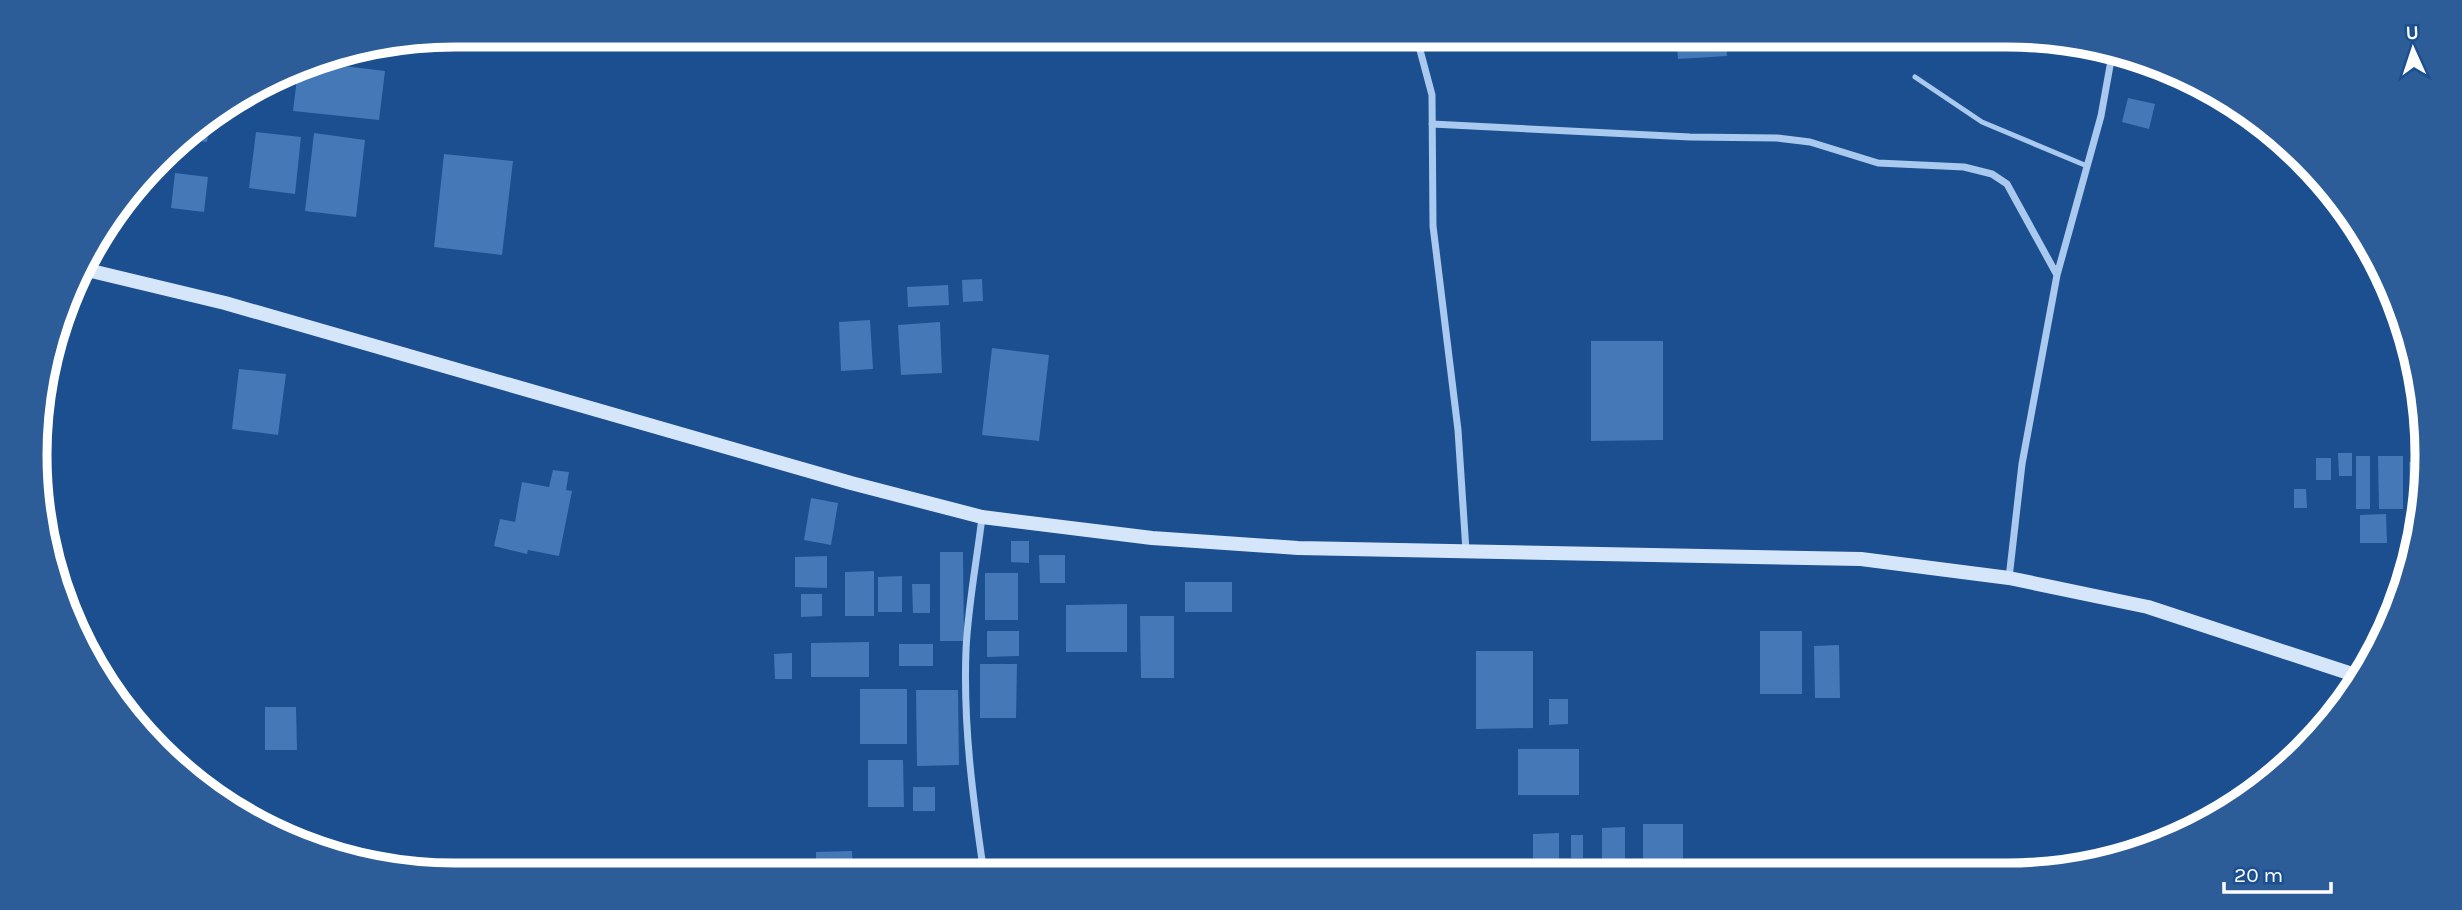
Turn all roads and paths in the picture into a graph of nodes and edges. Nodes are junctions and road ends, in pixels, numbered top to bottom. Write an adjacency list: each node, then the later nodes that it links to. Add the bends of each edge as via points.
1 (1419, 47): 4 (street, via 1432,95)
2 (2110, 60): 5 (street)
3 (1915, 77): 5 (lane, via 1982,122)
4 (1432, 124): 7 (street, via 1777,138 1810,142 1878,163 1992,174 2007,184); 9 (street, via 1433,226 1455,407)
5 (2087, 166): 7 (street)
6 (91, 271): 8 (main road, via 238,307 851,483)
7 (2057, 275): 10 (street, via 2022,464)
8 (982, 516): 9 (main road, via 1152,538 1298,548); 12 (street, via 966,647 965,717)
9 (1466, 551): 10 (main road, via 1861,559)
10 (2009, 578): 11 (main road, via 2148,607)
11 (2351, 674)
12 (982, 863)

